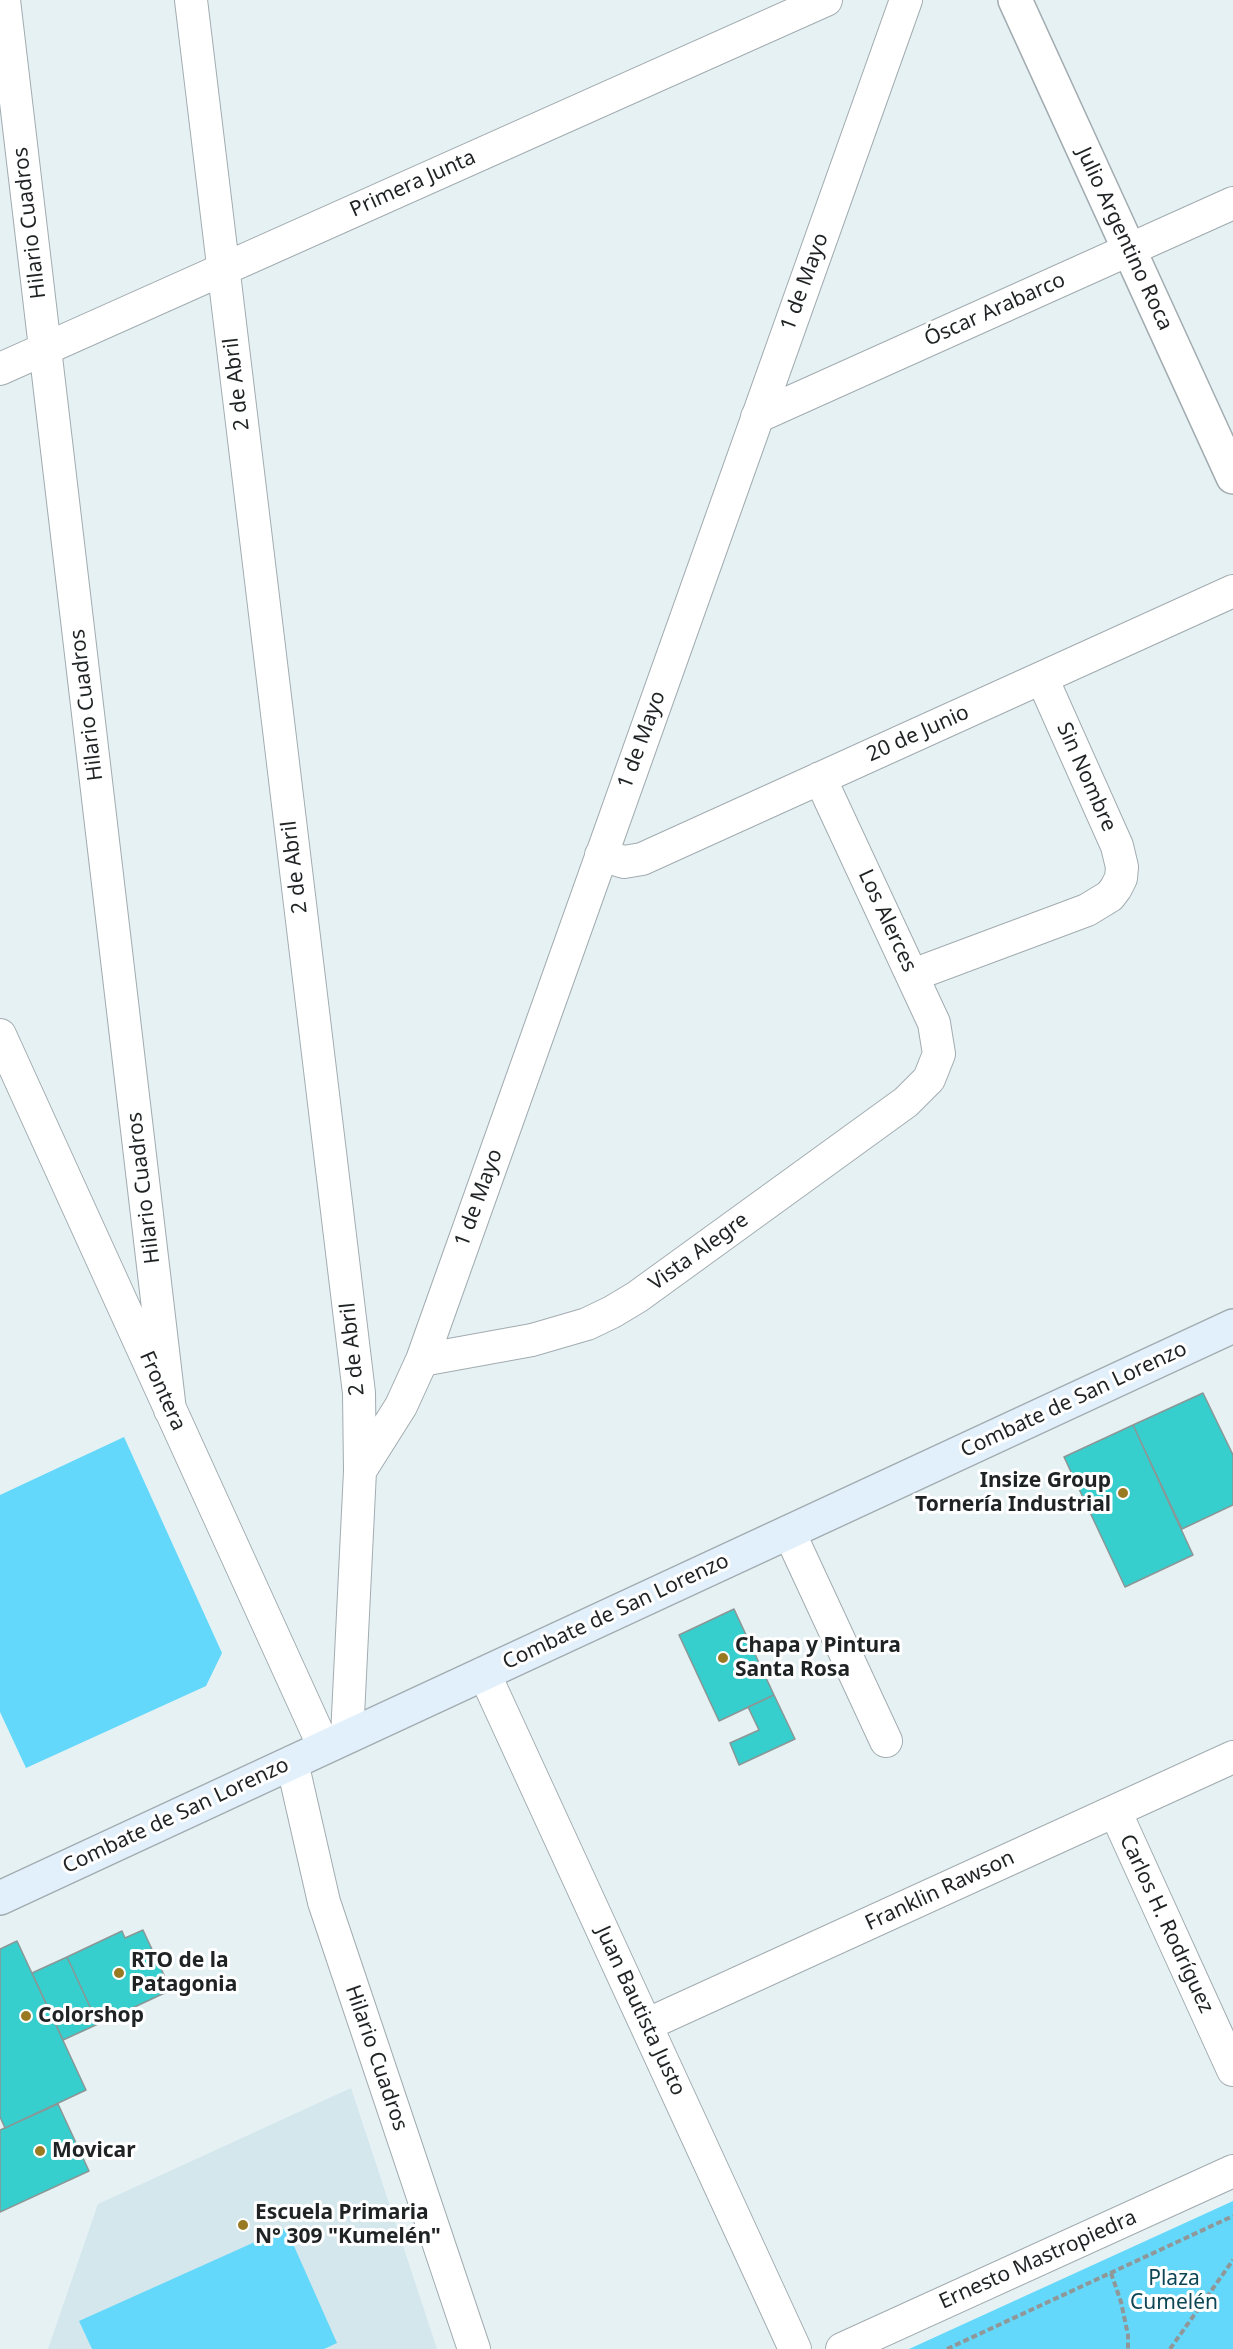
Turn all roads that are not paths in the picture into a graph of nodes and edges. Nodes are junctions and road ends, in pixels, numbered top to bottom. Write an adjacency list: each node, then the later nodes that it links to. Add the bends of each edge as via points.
1 (4, 0): 9 (street, Hilario Cuadros)
2 (192, 0): 8 (street, 2 de Abril)
3 (826, 0): 8 (street, Primera Junta)
4 (906, 0): 11 (street, 1 de Mayo)
5 (1015, 0): 7 (street, Julio Argentino Roca)
6 (1233, 203): 7 (street, Óscar Arabarco)
7 (1129, 250): 11 (street, Óscar Arabarco); 12 (street, Julio Argentino Roca)
8 (223, 269): 9 (street, Primera Junta); 24 (street, 2 de Abril, via 357,1384)
9 (45, 348): 10 (street, Primera Junta); 23 (street, Hilario Cuadros)
10 (0, 369)
11 (757, 417): 16 (street, 1 de Mayo)
12 (1233, 477)
13 (1233, 591): 14 (street, 20 de Junio)
14 (1042, 678): 15 (street, 20 de Junio); 17 (street, Sin Nombre, via 1117,846 1121,878 1100,904)
15 (820, 778): 16 (street, 20 de Junio, via 642,859 624,862); 17 (street, Los Alerces)
16 (601, 855): 22 (street, 1 de Mayo)
17 (913, 975): 19 (street, Los Alerces, via 938,1038)
18 (0, 1035): 20 (street, Frontera)
19 (935, 1067): 22 (street, Vista Alegre, via 929,1079 906,1102 612,1312 587,1324 532,1340)
20 (9, 1079): 23 (street, Frontera)
21 (1233, 1326): 25 (main road, Combate de San Lorenzo)
22 (422, 1360): 24 (street, 1 de Mayo, via 401,1406)
23 (170, 1410): 28 (street, Frontera)
24 (360, 1471): 28 (street, 2 de Abril)
25 (789, 1532): 26 (main road, Combate de San Lorenzo); 27 (street)
26 (484, 1673): 28 (main road, Combate de San Lorenzo); 33 (street, Juan Bautista Justo)
27 (886, 1741)
28 (336, 1742): 30 (main road, Combate de San Lorenzo)
29 (1233, 1757): 31 (street, Franklin Rawson)
30 (292, 1762): 32 (main road, Combate de San Lorenzo); 36 (street, Hilario Cuadros, via 327,1911)
31 (1115, 1811): 33 (street, Franklin Rawson); 34 (street, Carlos H. Rodríguez)
32 (0, 1898)
33 (646, 2025): 37 (street, Juan Bautista Justo)
34 (1233, 2070)
35 (1233, 2171): 38 (street, Ernesto Mastropiedra)
36 (474, 2349)
37 (795, 2349)
38 (842, 2349)

